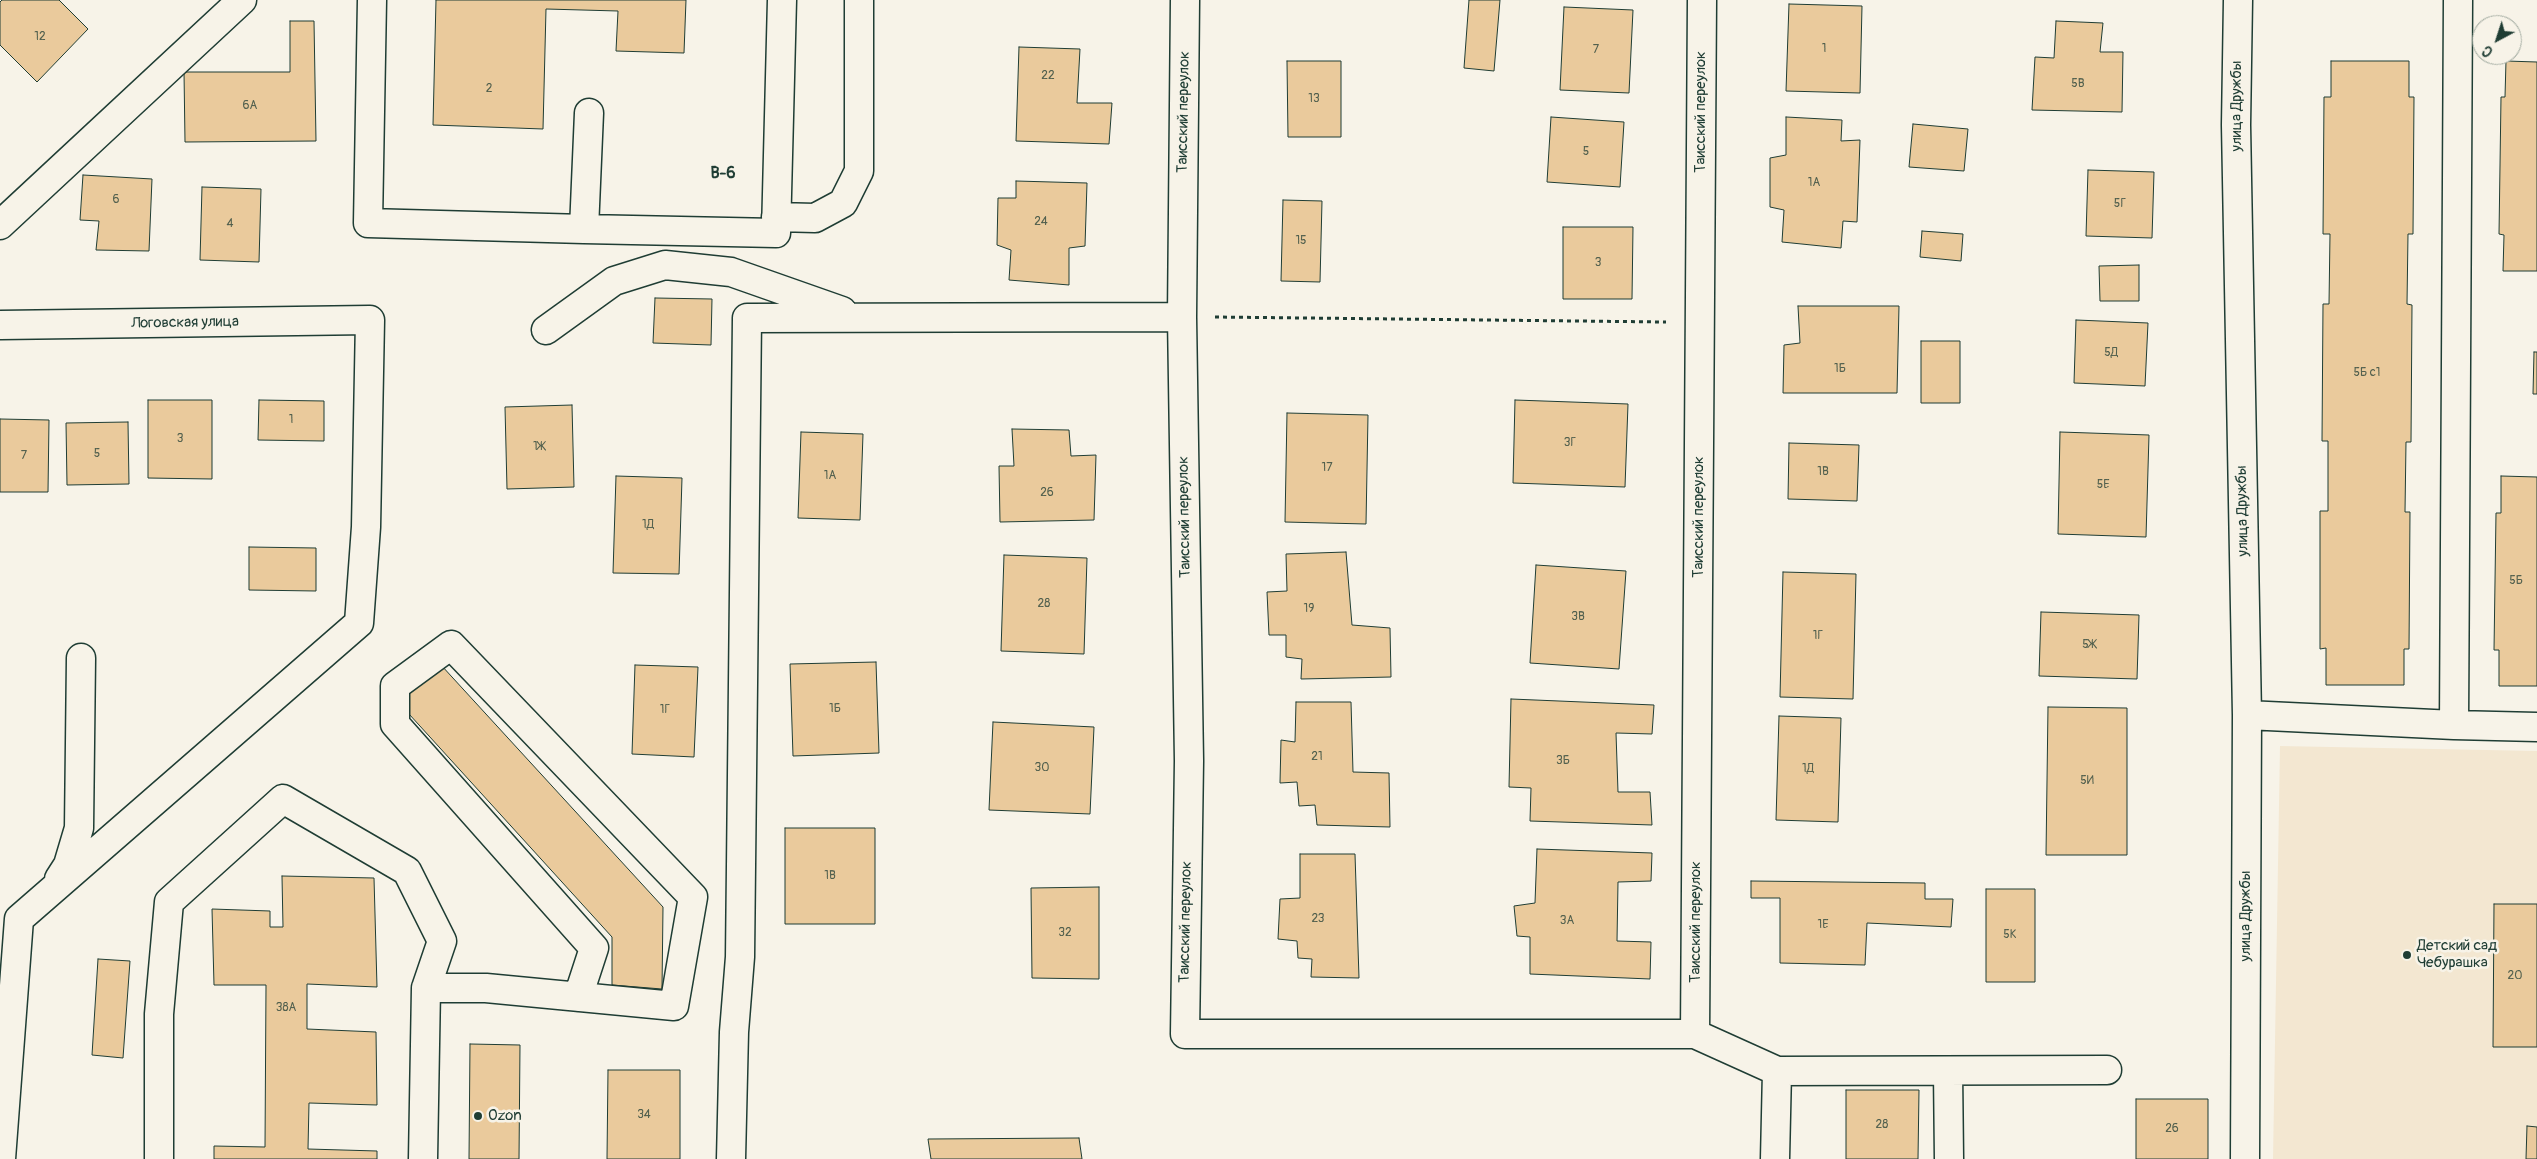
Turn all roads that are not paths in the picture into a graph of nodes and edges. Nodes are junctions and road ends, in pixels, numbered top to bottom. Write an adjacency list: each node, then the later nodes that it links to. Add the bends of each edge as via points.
1 (242, 0): 11 (street)
2 (372, 0): 12 (street, via 368,223)
3 (782, 0): 10 (street)
4 (859, 0): 10 (street, via 859,171 843,203 815,218)
5 (1185, 0): 13 (street, Таисский переулок)
6 (1702, 0): 24 (street, Таисский переулок)
7 (2238, 0): 18 (street, улица Дружбы, via 2236,135)
8 (2458, 0): 19 (street)
9 (589, 113): 12 (street)
10 (776, 217): 12 (street, via 776,233)
11 (0, 225)
12 (584, 229)
13 (1182, 317): 14 (street); 24 (street, Таисский переулок, via 1189,761 1185,1034)
14 (864, 319): 16 (street, via 731,272 665,265 614,281); 32 (street, via 746,318 740,957 734,1032)
15 (0, 325): 21 (street, Логовская улица, via 370,320 366,526 359,623)
16 (546, 330)
17 (81, 658): 21 (street, via 79,828 68,865)
18 (2247, 715): 19 (street); 35 (street, улица Дружбы)
19 (2454, 726): 20 (street)
20 (2537, 727)
21 (53, 889): 28 (street, via 20,919)
22 (426, 988): 23 (street, via 486,988 674,1006 693,897 451,645 395,686 394,724 594,948); 30 (street, via 442,941 407,871 283,799 168,902 159,1014); 31 (street)
23 (578, 996)
24 (1695, 1034): 25 (street)
25 (1777, 1070): 27 (street); 33 (street)
26 (2107, 1070): 27 (street)
27 (1948, 1071): 34 (street)
28 (2, 1107): 29 (street)
29 (0, 1159)
30 (159, 1159)
31 (423, 1159)
32 (731, 1159)
33 (1775, 1159)
34 (1949, 1159)
35 (2245, 1159)

